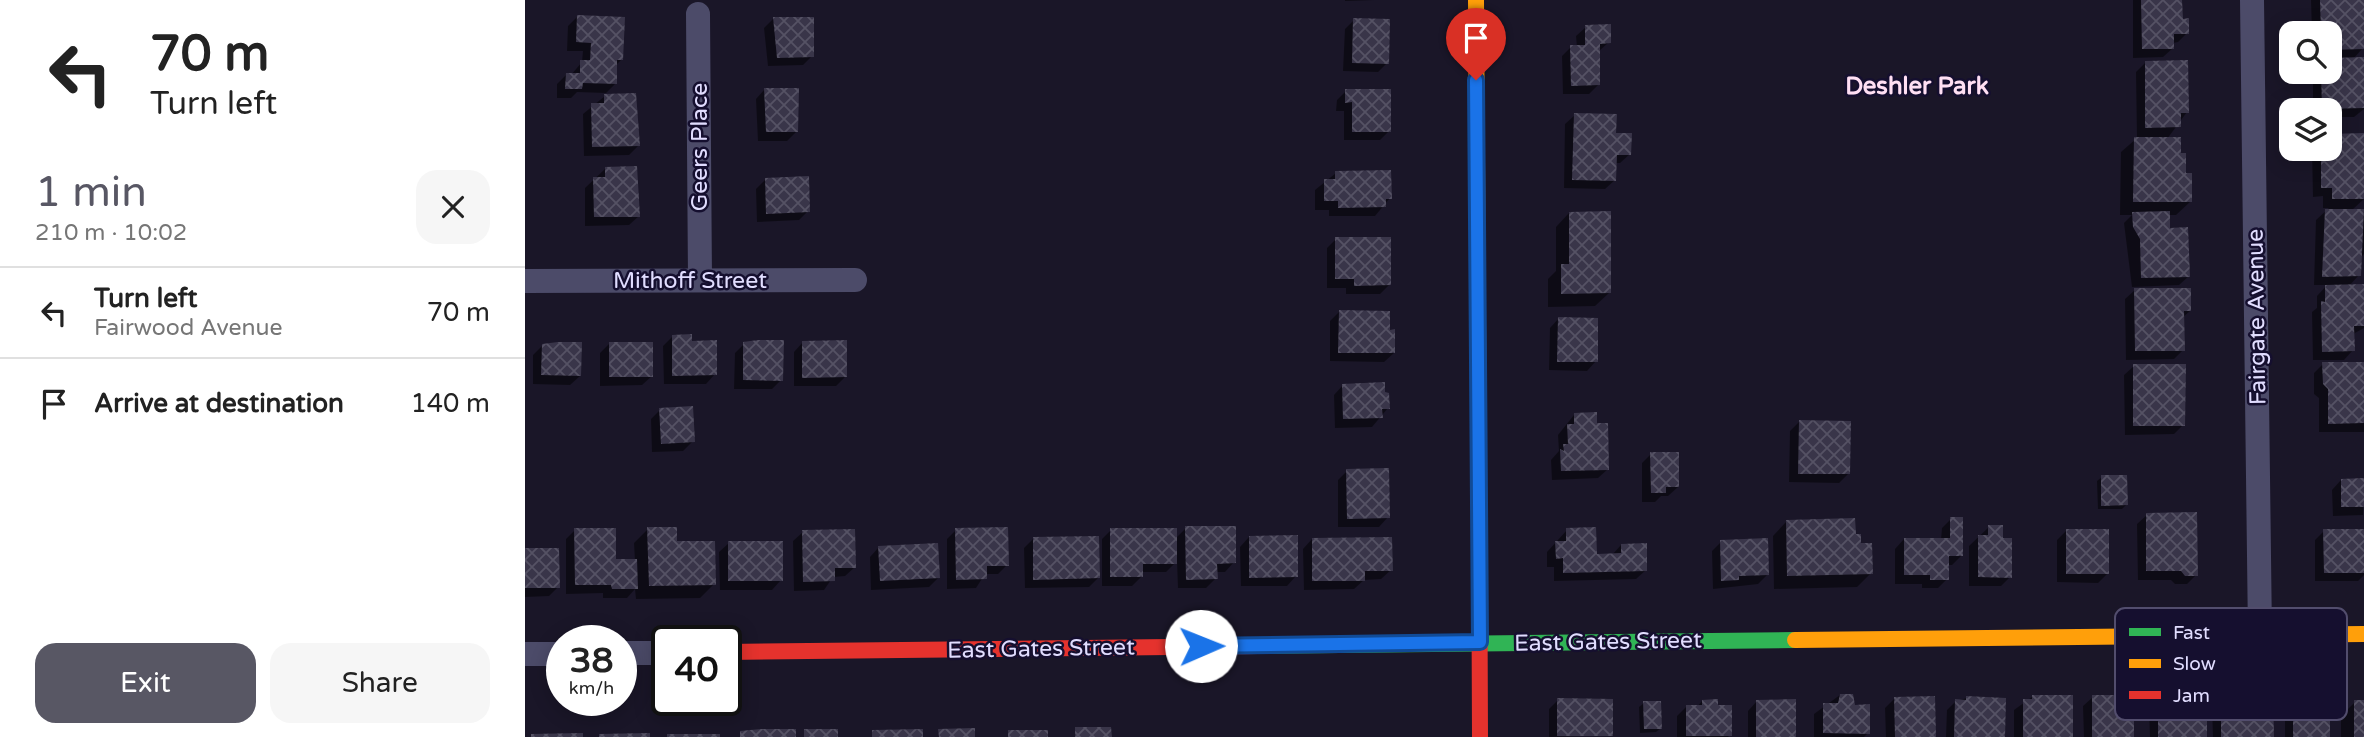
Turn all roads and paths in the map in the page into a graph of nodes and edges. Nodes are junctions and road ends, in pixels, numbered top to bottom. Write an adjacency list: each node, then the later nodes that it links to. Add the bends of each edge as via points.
1 (1476, 0): 9 (street)
2 (2252, 0): 7 (street, Fairgate Avenue)
3 (698, 14): 4 (street, Geers Place)
4 (700, 280): 5 (street, Mithoff Street); 6 (street, Mithoff Street)
5 (855, 280)
6 (525, 281)
7 (2260, 608)
8 (2115, 636): 9 (street, East Gates Street)
9 (1480, 642): 10 (street, East Gates Street); 13 (street)
10 (742, 652)
11 (525, 654): 12 (street)
12 (546, 654)
13 (1480, 737)

